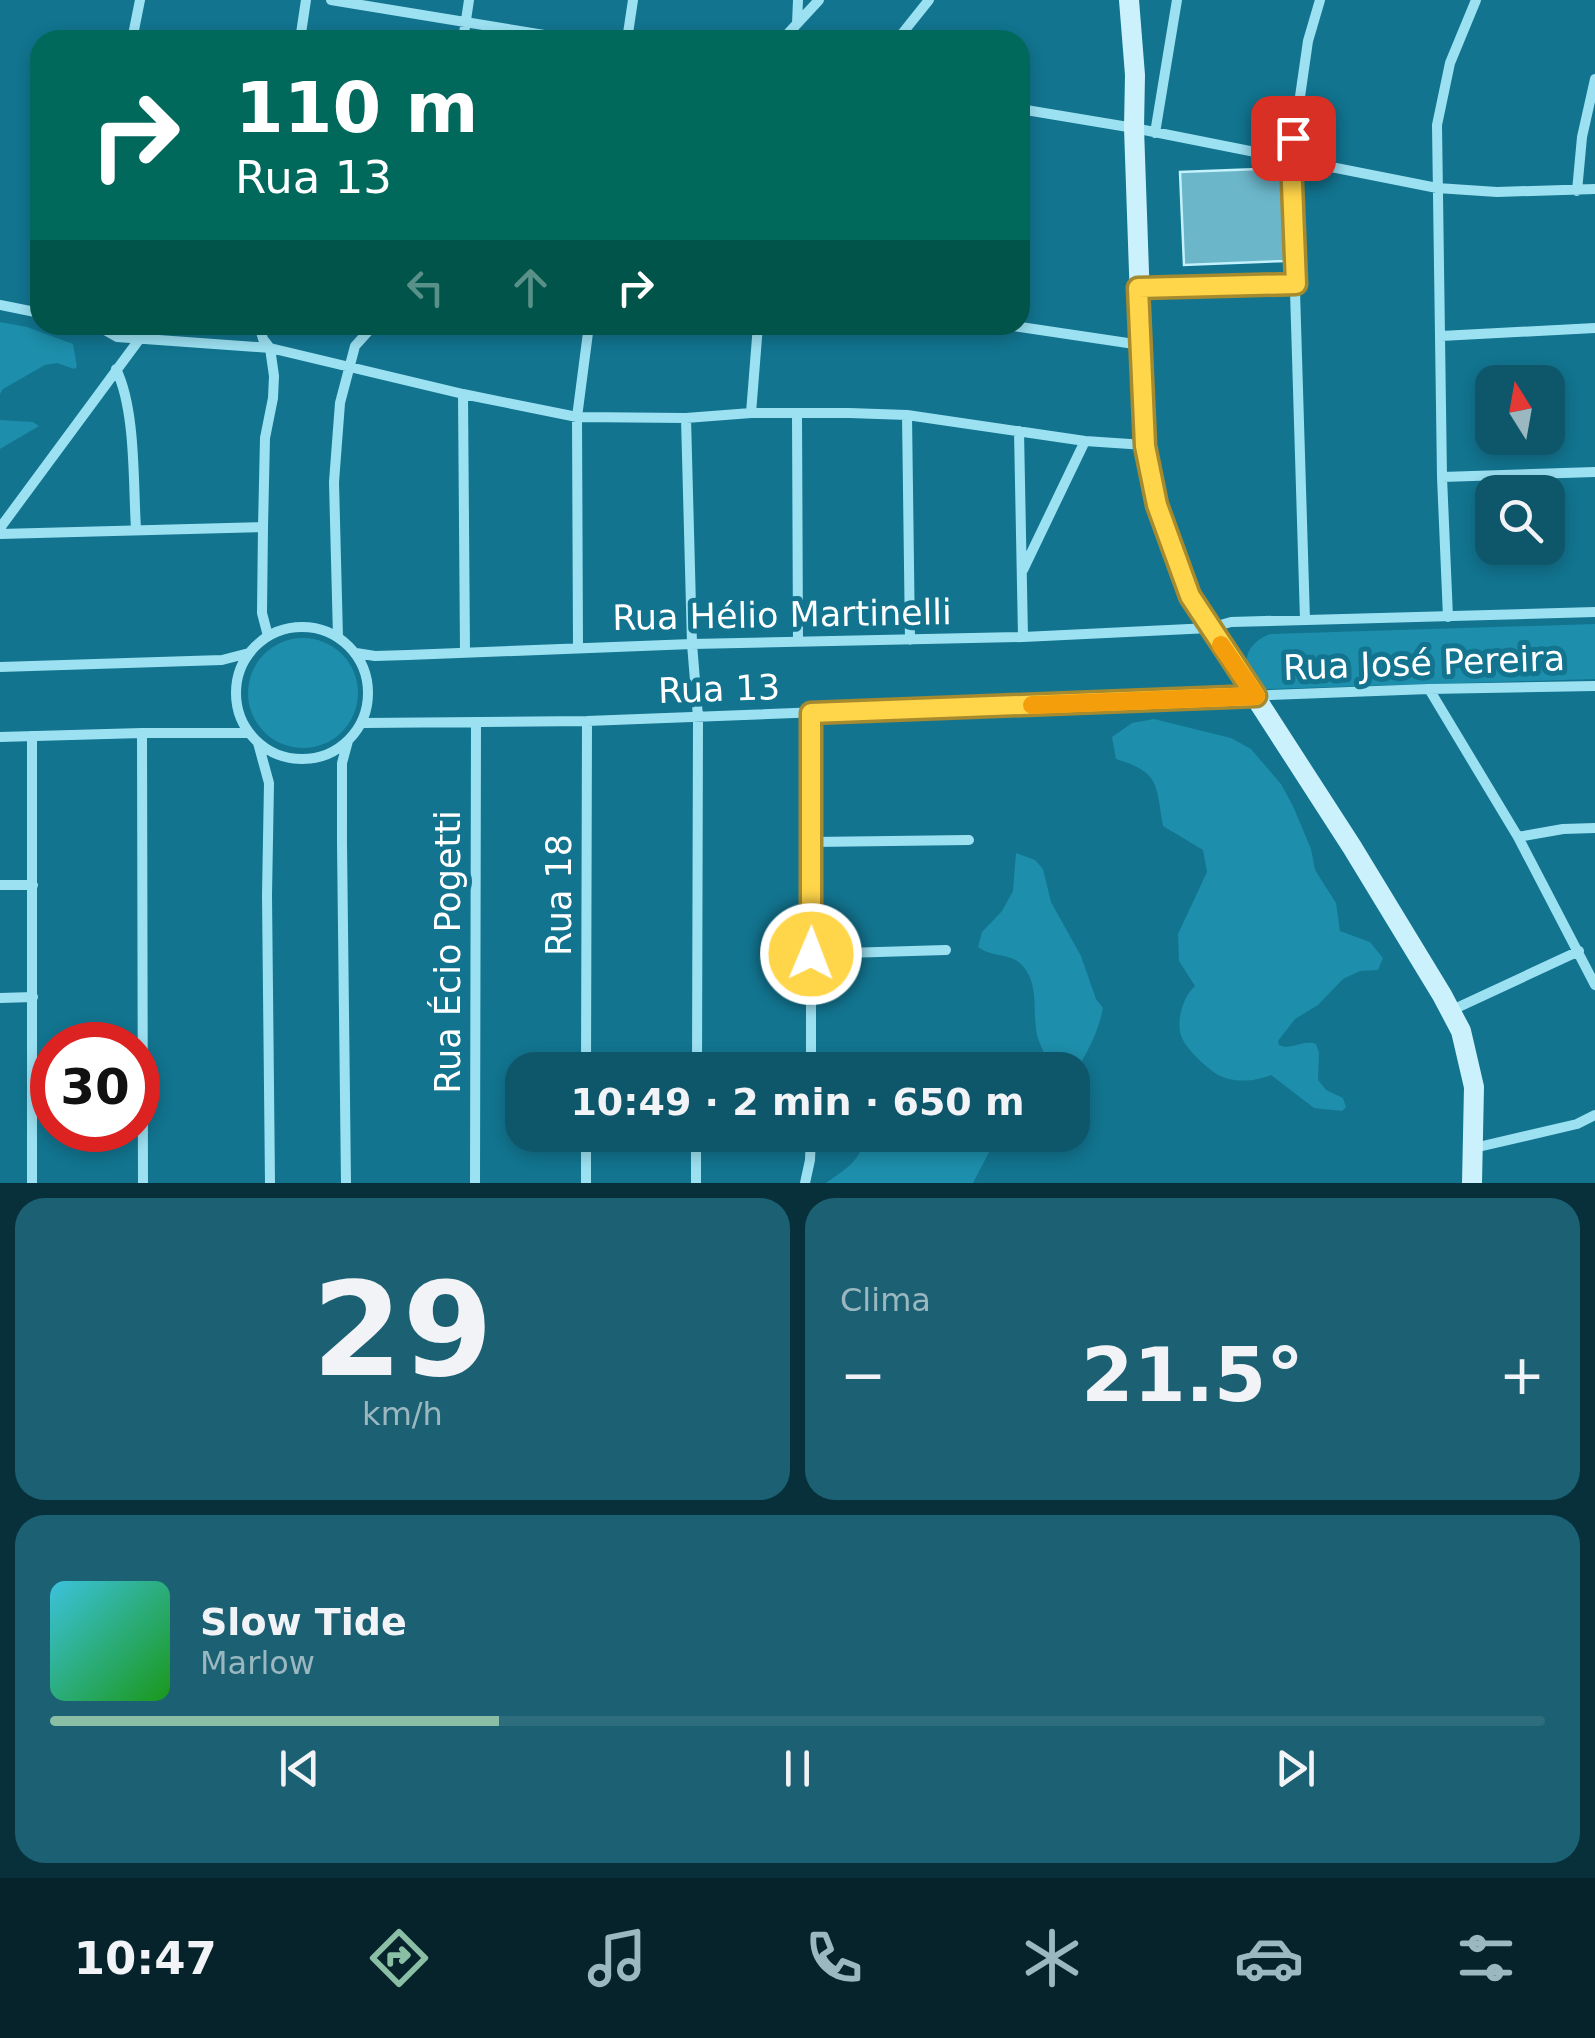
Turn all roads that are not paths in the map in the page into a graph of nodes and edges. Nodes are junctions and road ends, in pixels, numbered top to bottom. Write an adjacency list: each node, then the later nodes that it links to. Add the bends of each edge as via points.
1 (140, 0): 15 (street)
2 (306, 0): 16 (street)
3 (332, 0): 13 (street)
4 (469, 0): 13 (street)
5 (634, 0): 19 (street)
6 (798, 0): 14 (street)
7 (819, 0): 14 (street)
8 (929, 0): 21 (street)
9 (1129, 0): 24 (main road)
10 (1177, 0): 24 (street)
11 (1320, 0): 25 (street)
12 (1476, 0): 26 (street, via 1450,63 1437,124)
13 (466, 21): 17 (street); 18 (street)
14 (797, 24): 20 (street)
15 (134, 30)
16 (302, 30)
17 (465, 30)
18 (518, 30)
19 (629, 30)
20 (791, 30)
21 (905, 30)
22 (1595, 78): 28 (street)
23 (1030, 111): 24 (street)
24 (1144, 130): 25 (street); 30 (main road)
25 (1291, 159): 26 (street); 29 (street)
26 (1437, 188): 28 (street); 40 (street)
27 (1595, 189): 28 (street)
28 (1577, 191)
29 (1296, 284): 30 (street); 63 (street)
30 (1138, 288): 42 (main road)
31 (0, 306): 32 (street)
32 (30, 311)
33 (1030, 328): 42 (street)
34 (1595, 328): 40 (street)
35 (115, 335): 41 (street)
36 (262, 335): 43 (street)
37 (364, 335): 44 (street)
38 (588, 335): 50 (street)
39 (757, 335): 47 (street)
40 (1440, 336): 56 (street)
41 (141, 337): 43 (street); 45 (street)
42 (1141, 345): 54 (main road)
43 (270, 348): 44 (street); 57 (street, via 274,376)
44 (348, 367): 46 (street); 66 (street, via 334,482)
45 (116, 369): 58 (street, via 128,404); 59 (street)
46 (463, 394): 50 (street); 73 (street)
47 (750, 414): 48 (street); 51 (street)
48 (797, 414): 49 (street); 69 (street)
49 (908, 415): 52 (street); 68 (street)
50 (577, 417): 51 (street); 71 (street)
51 (686, 418): 70 (street)
52 (1019, 431): 53 (street); 60 (street)
53 (1085, 440): 54 (street); 60 (street)
54 (1145, 446): 64 (main road, via 1174,555)
55 (1595, 472): 56 (street)
56 (1442, 477): 62 (street)
57 (263, 526): 58 (street); 65 (street)
58 (136, 529): 59 (street)
59 (0, 531)
60 (1021, 574): 67 (street)
61 (1595, 612): 62 (street, Rua Hélio Martinelli)
62 (1448, 617): 63 (street, Rua Hélio Martinelli)
63 (1304, 620): 64 (street, Rua Hélio Martinelli)
64 (1210, 628): 67 (street, Rua Hélio Martinelli); 78 (main road)
65 (268, 636): 66 (street, via 304,627); 72 (street)
66 (338, 637): 74 (street)
67 (1022, 637): 68 (street, Rua Hélio Martinelli)
68 (910, 640): 69 (street, Rua Hélio Martinelli)
69 (798, 641): 70 (street, Rua Hélio Martinelli)
70 (692, 644): 71 (street, Rua Hélio Martinelli); 80 (street)
71 (578, 648): 73 (street, Rua Hélio Martinelli)
72 (250, 652): 75 (street, via 222,660); 87 (street, via 236,687 238,712)
73 (465, 652): 74 (street, Rua Hélio Martinelli)
74 (356, 653): 83 (street, via 369,686)
75 (0, 668)
76 (1595, 686): 77 (street, Rua José Pereira)
77 (1429, 689): 78 (street, Rua José Pereira); 90 (street)
78 (1256, 696): 79 (street, Rua 13); 101 (main road)
79 (811, 713): 80 (street, Rua 13); 92 (street)
80 (698, 716): 81 (street, Rua 13); 103 (street)
81 (587, 721): 82 (street, Rua 13); 102 (street, Rua 18)
82 (476, 722): 83 (street, Rua 13); 114 (street, Rua Écio Pogetti)
83 (363, 723): 88 (street)
84 (142, 733): 85 (street); 87 (street); 111 (street)
85 (32, 736): 86 (street); 94 (street)
86 (0, 737)
87 (254, 738): 88 (street, via 279,755 303,760); 112 (street, via 270,782)
88 (348, 742): 113 (street, via 342,763)
89 (1595, 828): 90 (street)
90 (1518, 837): 96 (street)
91 (969, 840): 92 (street)
92 (812, 842): 97 (street)
93 (0, 885): 94 (street)
94 (33, 885): 99 (street)
95 (946, 950): 97 (street)
96 (1579, 951): 98 (street); 101 (street)
97 (811, 954): 104 (street)
98 (1595, 985)
99 (34, 997): 100 (street); 110 (street)
100 (0, 998)
101 (1450, 1011): 106 (main road, via 1474,1087)
102 (586, 1052)
103 (697, 1052)
104 (811, 1052)
105 (1595, 1116): 106 (street)
106 (1474, 1148): 118 (main road)
107 (586, 1152): 115 (street)
108 (696, 1152): 116 (street)
109 (810, 1152): 117 (street)
110 (32, 1183)
111 (143, 1183)
112 (270, 1183)
113 (346, 1183)
114 (475, 1183)
115 (586, 1183)
116 (696, 1183)
117 (805, 1183)
118 (1472, 1183)

